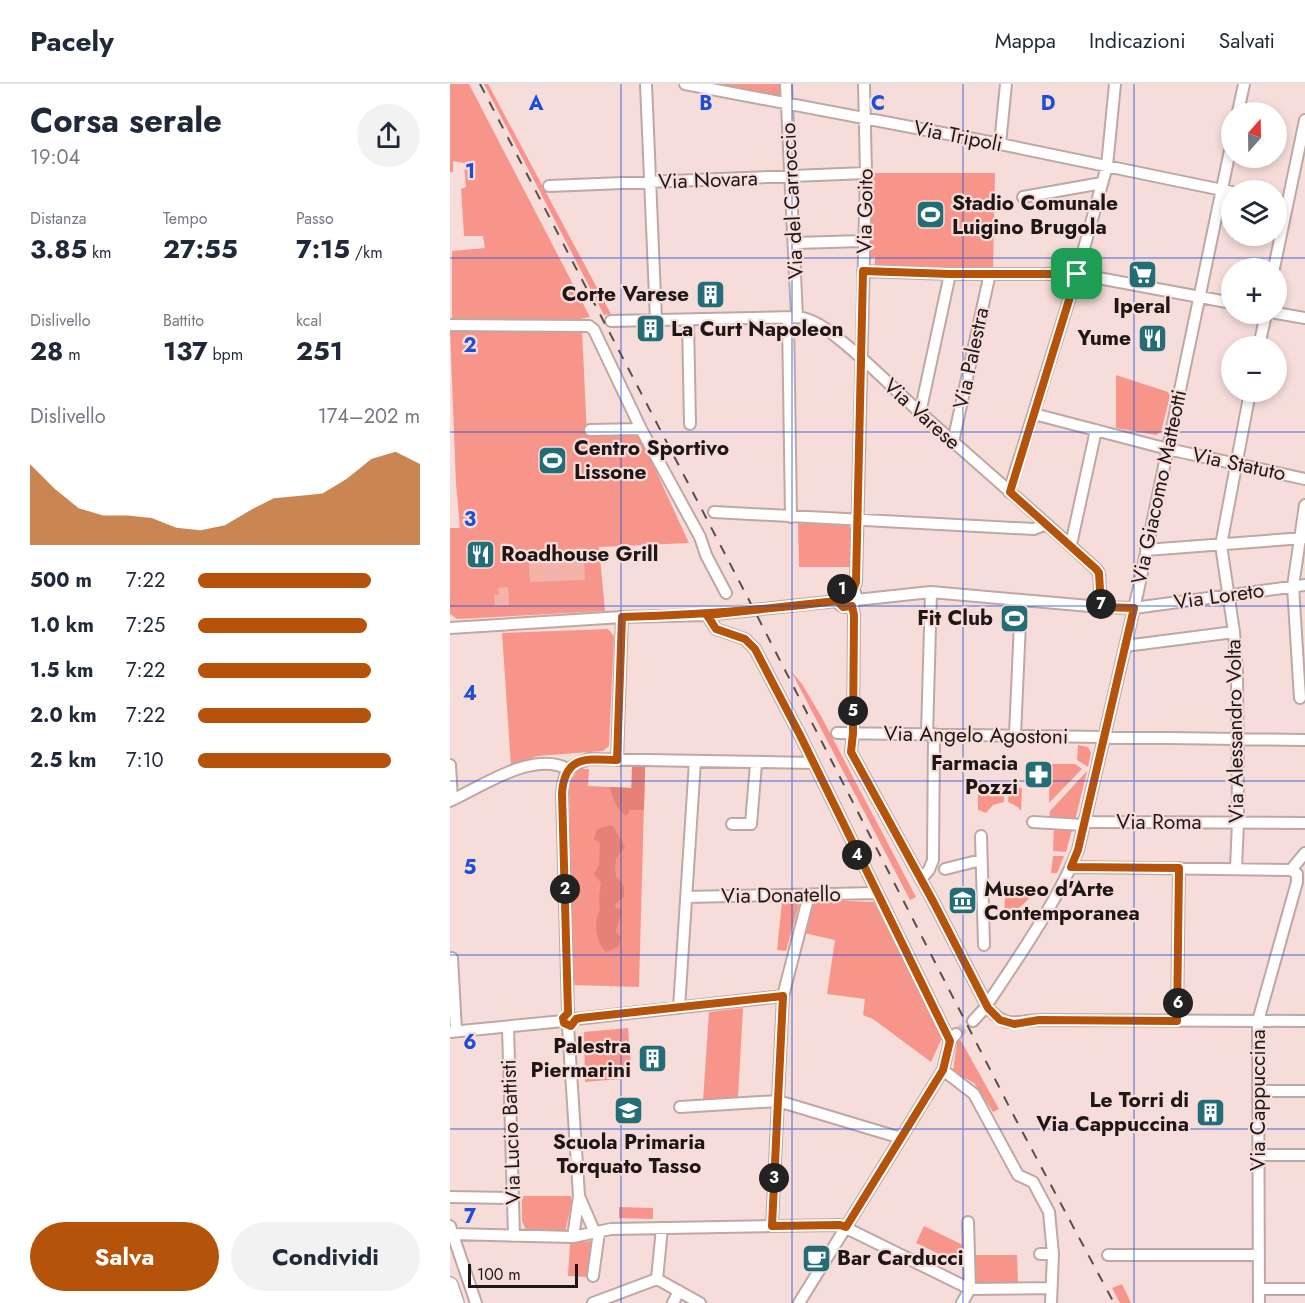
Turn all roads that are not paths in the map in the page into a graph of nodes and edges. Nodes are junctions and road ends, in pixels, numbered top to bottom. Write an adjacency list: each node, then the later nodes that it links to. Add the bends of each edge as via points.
1 (646, 84): 16 (street)
2 (685, 84): 9 (street, Via Tripoli)
3 (786, 84): 9 (street, Via del Carroccio)
4 (864, 84): 10 (street, Via Goito)
5 (1006, 84): 12 (street)
6 (1115, 84): 13 (street)
7 (1244, 84): 8 (street)
8 (1240, 102)
9 (787, 104): 10 (street, Via Tripoli); 15 (street, Via del Carroccio)
10 (865, 118): 12 (street, Via Tripoli); 14 (street, Via Goito)
11 (1305, 120): 18 (street)
12 (1000, 144): 13 (street, Via Tripoli)
13 (1107, 166): 17 (street); 20 (street, Via Tripoli)
14 (866, 173): 15 (street, Via Novara); 23 (street, Via Goito)
15 (791, 177): 16 (street, Via Novara); 24 (street, Via del Carroccio)
16 (650, 182): 19 (street, Via Novara); 36 (street)
17 (1102, 183): 21 (street); 28 (street)
18 (1287, 184)
19 (549, 186)
20 (1221, 190)
21 (1023, 197)
22 (1221, 211): 30 (street, Via Giacomo Matteotti)
23 (864, 242): 24 (street); 25 (street, Via Goito)
24 (794, 243): 34 (street, Via del Carroccio)
25 (863, 271): 27 (street); 40 (street, Via Goito)
26 (990, 273): 27 (street); 28 (street); 48 (street, Via Palestra)
27 (950, 274): 42 (street)
28 (1077, 274): 29 (street); 43 (street)
29 (1176, 292): 30 (street); 33 (street)
30 (1200, 297): 31 (street); 33 (street, Via Giacomo Matteotti)
31 (1221, 301)
32 (1287, 314): 35 (street)
33 (1196, 315): 49 (street, Via Giacomo Matteotti)
34 (793, 318): 37 (street, Via Varese); 40 (street, Via Varese, via 806,318 825,329); 55 (street, Via del Carroccio)
35 (1305, 318)
36 (656, 320): 37 (street, Via Varese); 38 (street, Via Varese)
37 (688, 320): 44 (street)
38 (611, 321)
39 (450, 325): 45 (street, via 589,326)
40 (861, 358): 42 (street, Via Varese); 56 (street, Via Goito)
41 (1248, 402): 50 (street, Via Alessandro Volta)
42 (920, 413): 48 (street, Via Varese)
43 (1034, 414): 47 (street, Via Statuto); 52 (street)
44 (690, 424)
45 (641, 429): 46 (street); 64 (street)
46 (590, 430)
47 (1096, 430): 49 (street, Via Statuto); 59 (street, via 1072,540)
48 (953, 442): 52 (street, Via Varese)
49 (1167, 449): 50 (street, Via Statuto); 61 (street, Via Giacomo Matteotti)
50 (1236, 464): 51 (street, Via Statuto); 60 (street, Via Alessandro Volta)
51 (1305, 479)
52 (1010, 492): 57 (street, Via Varese)
53 (1305, 505): 58 (street)
54 (714, 512): 55 (street)
55 (791, 517): 56 (street)
56 (858, 519): 57 (street, via 1034,529); 67 (street, Via Goito)
57 (1046, 524): 59 (street, Via Varese)
58 (1303, 538): 60 (street); 63 (street)
59 (1068, 543): 70 (street, Via Varese, via 1099,573)
60 (1221, 544): 61 (street); 66 (street, Via Alessandro Volta)
61 (1146, 550): 71 (street, Via Giacomo Matteotti)
62 (1305, 585): 63 (street, Via Loreto)
63 (1293, 586): 66 (street, Via Loreto); 77 (street)
64 (726, 592)
65 (931, 592): 67 (street, Via Loreto); 68 (street, Via Loreto); 80 (street)
66 (1227, 594): 71 (street, Via Loreto); 75 (street, Via Alessandro Volta)
67 (854, 598): 69 (street, via 843,607); 69 (street, via 848,587 840,590); 79 (street, Via Goito)
68 (1021, 600): 70 (street, Via Loreto); 81 (street)
69 (837, 601): 72 (street)
70 (1101, 607): 71 (street, Via Loreto)
71 (1134, 608): 76 (street, Via Giacomo Matteotti)
72 (707, 615): 73 (street); 90 (street, via 716,629 745,639 755,649)
73 (622, 617): 74 (street); 87 (street)
74 (450, 628)
75 (1234, 632): 76 (street); 84 (street, Via Alessandro Volta)
76 (1125, 646): 83 (street, Via Giacomo Matteotti)
77 (1300, 698)
78 (837, 733): 79 (street, Via Angelo Agostoni)
79 (853, 733): 80 (street, Via Angelo Agostoni); 107 (street, Via Goito, via 851,752)
80 (931, 734): 81 (street, Via Angelo Agostoni); 107 (street, via 933,860)
81 (1015, 735): 82 (street, Via Angelo Agostoni)
82 (1080, 736): 83 (street, Via Angelo Agostoni); 86 (street, Via Angelo Agostoni)
83 (1102, 738): 84 (street, Via Angelo Agostoni); 86 (street, Via Giacomo Matteotti)
84 (1238, 738): 85 (street, Via Angelo Agostoni); 95 (street, Via Alessandro Volta)
85 (1305, 740)
86 (1099, 755): 96 (street, Via Giacomo Matteotti)
87 (617, 760): 88 (street); 92 (street, via 589,759)
88 (695, 761): 89 (street); 111 (street)
89 (756, 764): 90 (street); 98 (street, via 751,824)
90 (813, 764): 108 (street)
91 (450, 765): 93 (street)
92 (568, 769): 93 (street, via 542,762 525,766); 117 (street, via 562,793)
93 (451, 800)
94 (1033, 822): 96 (street, Via Roma)
95 (1238, 822): 96 (street, Via Roma); 97 (street, Via Roma); 104 (street, Via Alessandro Volta)
96 (1084, 823): 102 (street, Via Giacomo Matteotti)
97 (1305, 823)
98 (732, 824)
99 (981, 836): 101 (street)
100 (1305, 853): 106 (street)
101 (981, 860): 105 (street); 112 (street)
102 (1071, 867): 103 (street); 115 (street, Via Giacomo Matteotti)
103 (1179, 868): 104 (street); 119 (street)
104 (1236, 868): 106 (street)
105 (945, 869)
106 (1291, 870): 110 (street, Via Cappuccina, via 1297,874)
107 (921, 879): 115 (street, Via Goito)
108 (876, 893): 109 (street, Via Donatello); 124 (street, via 953,1037)
109 (809, 895): 111 (street, Via Donatello); 114 (street)
110 (1300, 895): 120 (street, Via Cappuccina)
111 (687, 897): 116 (street)
112 (984, 945)
113 (452, 958): 123 (street)
114 (783, 996): 116 (street); 127 (street)
115 (987, 1006): 118 (street, Via Giacomo Matteotti); 119 (street, via 1008,1023)
116 (679, 1008): 117 (street)
117 (569, 1020): 122 (street); 132 (street)
118 (973, 1021)
119 (1177, 1021): 120 (street)
120 (1257, 1021): 121 (street); 125 (street, Via Cappuccina)
121 (1305, 1021)
122 (508, 1027): 123 (street); 134 (street, Via Lucio Battisti)
123 (453, 1032)
124 (943, 1070): 129 (street); 144 (street, via 974,1094 1018,1175 1033,1182 1049,1212)
125 (1258, 1091): 126 (street); 130 (street, Via Cappuccina)
126 (1305, 1091)
127 (778, 1101): 128 (street); 129 (street); 136 (street)
128 (680, 1107)
129 (901, 1138): 137 (street)
130 (1259, 1155): 131 (street); 146 (street, Via Cappuccina)
131 (1305, 1155)
132 (579, 1196): 140 (street); 142 (street)
133 (450, 1197): 134 (street)
134 (514, 1198): 141 (street, Via Lucio Battisti)
135 (968, 1222): 152 (street)
136 (772, 1226): 137 (street); 138 (street)
137 (846, 1227): 152 (street); 160 (street)
138 (662, 1228): 140 (street); 148 (street)
139 (451, 1230): 141 (street); 156 (street)
140 (597, 1232): 142 (street); 147 (street)
141 (514, 1236): 142 (street)
142 (573, 1237)
143 (1040, 1254): 144 (street)
144 (1053, 1254): 150 (street)
145 (1108, 1255): 146 (street)
146 (1257, 1255): 153 (street, Via Cappuccina)
147 (593, 1276)
148 (657, 1279): 154 (street); 157 (street)
149 (450, 1284): 155 (highway)
150 (1051, 1288): 152 (street); 162 (street)
151 (1305, 1288): 153 (street)
152 (970, 1289): 161 (street)
153 (1259, 1289): 163 (street, Via Cappuccina)
154 (680, 1291): 158 (street); 159 (street)
155 (456, 1303)
156 (476, 1303)
157 (593, 1303)
158 (673, 1303)
159 (700, 1303)
160 (799, 1303)
161 (962, 1303)
162 (1051, 1303)
163 (1259, 1303)

